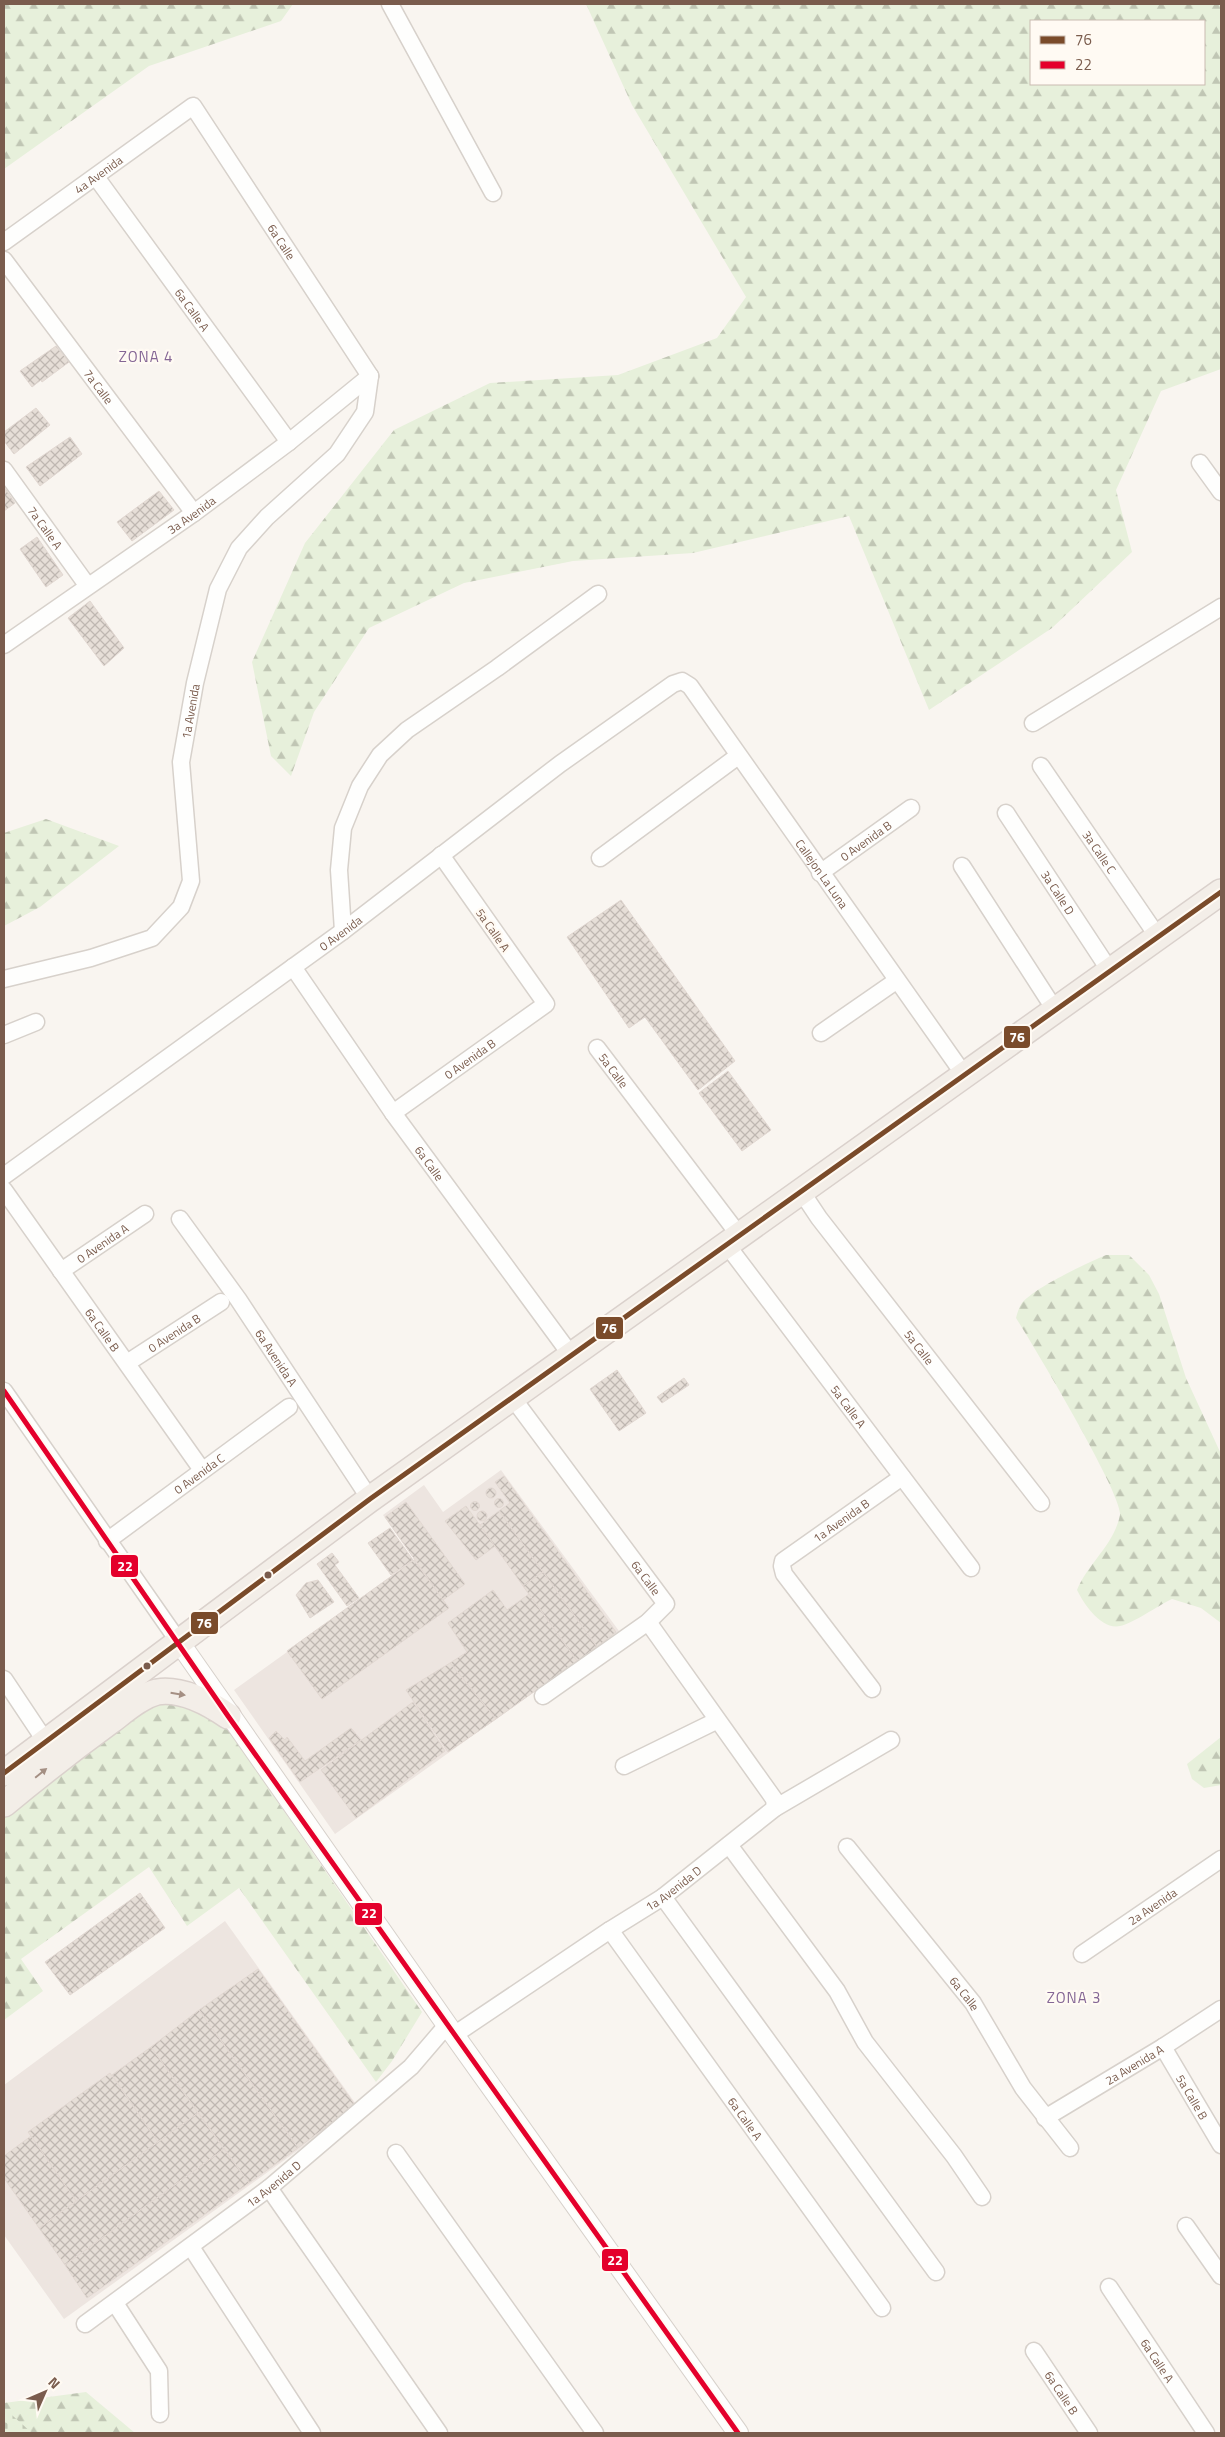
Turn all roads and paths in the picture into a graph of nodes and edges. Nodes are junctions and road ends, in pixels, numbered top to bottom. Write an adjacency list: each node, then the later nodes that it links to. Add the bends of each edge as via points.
1 (390, 4): 4 (street)
2 (192, 106): 3 (street, 4a Avenida); 7 (street, 6a Calle)
3 (96, 177): 5 (street, 4a Avenida); 8 (street, 6a Calle A)
4 (493, 193)
5 (4, 242)
6 (4, 260): 12 (street, 7a Calle)
7 (370, 376): 8 (street, 3a Avenida); 32 (street, 1a Avenida, via 365,412 337,454 267,518 240,548 218,590 195,683 181,762 191,881 181,907 152,938 91,958)
8 (289, 442): 12 (street, 3a Avenida)
9 (1200, 463): 11 (street)
10 (4, 470): 13 (street, 7a Calle A)
11 (1221, 492)
12 (194, 513): 13 (street, 3a Avenida)
13 (88, 585): 16 (street, 3a Avenida)
14 (598, 594): 28 (street, via 406,730 380,755 360,786 343,828 339,870)
15 (1221, 608): 18 (street)
16 (4, 645)
17 (673, 684): 19 (street, Callejon La Luna, via 682,680 690,686); 23 (street, 0 Avenida)
18 (1033, 723)
19 (738, 756): 24 (street); 26 (street, Callejon La Luna)
20 (1041, 766): 29 (street, 3a Calle C)
21 (911, 808): 26 (street, 0 Avenida B)
22 (1006, 813): 31 (street, 3a Calle D)
23 (440, 855): 28 (street, 0 Avenida); 34 (street, 5a Calle A)
24 (600, 858)
25 (962, 866): 35 (street)
26 (820, 873): 33 (street, Callejon La Luna)
27 (1220, 895): 29 (main road)
28 (343, 930): 30 (street, 0 Avenida)
29 (1158, 937): 31 (main road)
30 (293, 967): 41 (street, 6a Calle); 42 (street, 0 Avenida)
31 (1110, 971): 35 (main road)
32 (4, 979)
33 (896, 981): 37 (street); 40 (street, Callejon La Luna)
34 (546, 1004): 41 (street, 0 Avenida B)
35 (1056, 1010): 40 (main road)
36 (36, 1022): 38 (street)
37 (821, 1033)
38 (4, 1035)
39 (597, 1048): 47 (street, 5a Calle)
40 (965, 1076): 44 (main road)
41 (393, 1113): 50 (street, 6a Calle)
42 (4, 1176)
43 (4, 1190): 48 (street, 6a Calle B)
44 (801, 1191): 47 (main road); 58 (street, 5a Calle)
45 (144, 1214): 48 (street, 0 Avenida A)
46 (180, 1219): 57 (street, 6a Avenida A, via 238,1299)
47 (733, 1240): 50 (main road); 56 (street, 5a Calle A)
48 (61, 1271): 51 (street, 6a Calle B)
49 (221, 1302): 51 (street, 0 Avenida B)
50 (571, 1355): 53 (main road)
51 (127, 1363): 55 (street, 6a Calle B)
52 (4, 1391): 59 (street)
53 (512, 1397): 57 (main road); 61 (street, 6a Calle, via 665,1601 663,1608)
54 (289, 1407): 55 (street, 0 Avenida C)
55 (202, 1470): 59 (street, 0 Avenida C)
56 (902, 1477): 60 (street, 5a Calle A); 64 (street, 1a Avenida B, via 783,1561 782,1566 784,1574)
57 (370, 1499): 62 (main road)
58 (1041, 1503)
59 (108, 1541): 62 (street)
60 (970, 1568)
61 (648, 1622): 65 (street); 67 (street)
62 (179, 1642): 66 (street); 69 (main road)
63 (4, 1678): 69 (street)
64 (872, 1689)
65 (543, 1696)
66 (228, 1716): 72 (main road, one-way to 66, via 92,1734 158,1692 207,1702); 81 (street)
67 (716, 1722): 70 (street); 73 (street, via 774,1799)
68 (892, 1740): 73 (street, 1a Avenida D)
69 (46, 1742): 71 (main road)
70 (624, 1766)
71 (4, 1773)
72 (4, 1804)
73 (775, 1808): 74 (street, 1a Avenida D)
74 (729, 1845): 77 (street, 1a Avenida D); 88 (street, via 837,1991 865,2042)
75 (847, 1847): 83 (street, 6a Calle, via 973,2003)
76 (1221, 1859): 79 (street, 2a Avenida)
77 (663, 1897): 78 (street, 1a Avenida D); 91 (street)
78 (610, 1930): 81 (street, 1a Avenida D); 95 (street, 6a Calle A)
79 (1082, 1954)
80 (1221, 2009): 82 (street, 2a Avenida A)
81 (450, 2030): 87 (street, 1a Avenida D); 102 (street)
82 (1163, 2047): 83 (street, 2a Avenida A); 84 (street, 5a Calle B)
83 (1044, 2118): 85 (street, 6a Calle)
84 (1221, 2145)
85 (1070, 2148)
86 (396, 2153): 101 (street)
87 (269, 2188): 90 (street, 1a Avenida D); 100 (street)
88 (982, 2197)
89 (1186, 2226): 92 (street)
90 (191, 2247): 94 (street, 1a Avenida D); 99 (street)
91 (936, 2272)
92 (1221, 2276)
93 (1109, 2287): 104 (street, 6a Calle A)
94 (115, 2303): 96 (street, 1a Avenida D); 98 (street, via 159,2371)
95 (882, 2308)
96 (85, 2324)
97 (1034, 2351): 103 (street, 6a Calle B)
98 (160, 2414)
99 (312, 2433)
100 (439, 2433)
101 (595, 2433)
102 (738, 2433)
103 (1090, 2433)
104 (1206, 2433)

